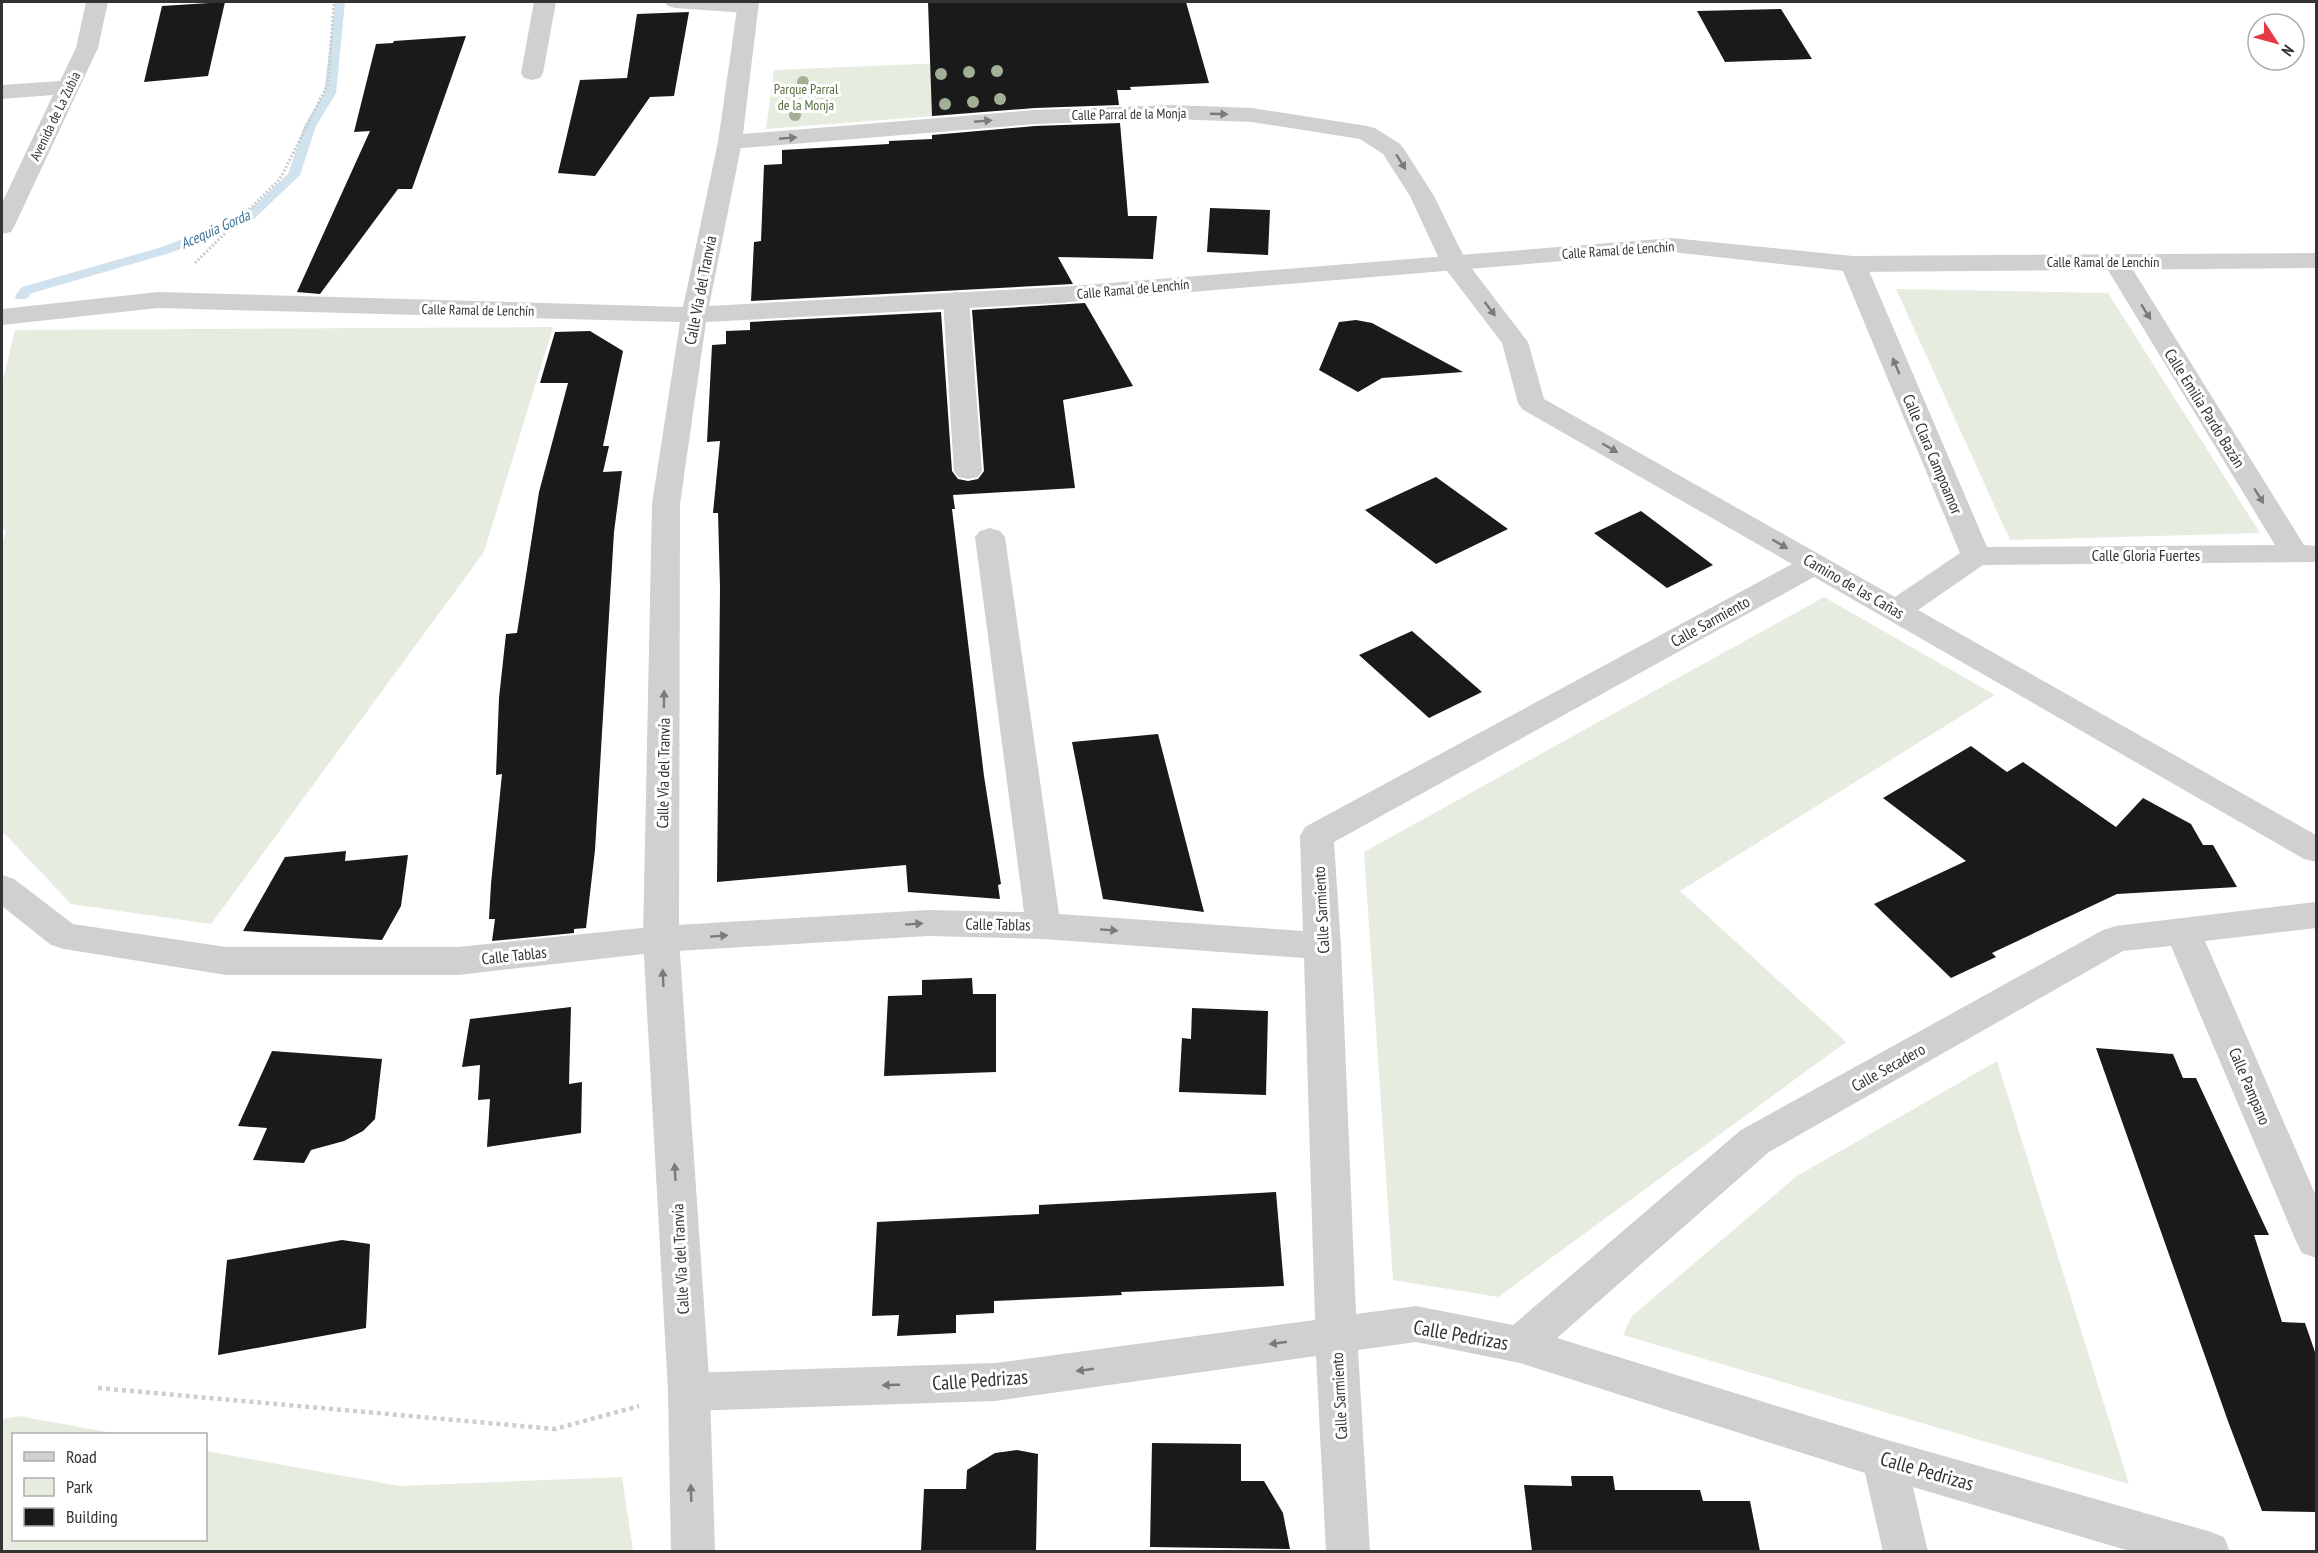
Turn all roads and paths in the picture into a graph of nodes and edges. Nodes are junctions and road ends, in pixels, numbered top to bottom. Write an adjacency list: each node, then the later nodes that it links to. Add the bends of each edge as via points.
1 (97, 2): 7 (street, Avenida de La Zubia, via 87,48)
2 (334, 2): 15 (path, via 328,84 280,180)
3 (545, 2): 6 (street)
4 (675, 2): 5 (street)
5 (748, 4): 9 (street, Calle Vía del Tranvía)
6 (532, 73)
7 (69, 87): 8 (street); 10 (street, Avenida de La Zubia)
8 (2, 92)
9 (730, 142): 13 (street, Calle Parral de la Monja, one-way to 13, via 1035,117 1172,112 1252,116 1367,133 1392,149 1422,196); 17 (street, Calle Vía del Tranvía)
10 (2, 227)
11 (2316, 261): 12 (street, Calle Ramal de Lenchín)
12 (2116, 262): 14 (street, Calle Ramal de Lenchín); 21 (street, Calle Emilia Pardo Bazán, one-way to 21)
13 (1454, 263): 14 (street, Calle Ramal de Lenchín, via 1672,245); 16 (street, Calle Ramal de Lenchín); 23 (street, Camino de las Cañas, one-way to 23, via 1515,342 1532,403)
14 (1853, 264): 22 (street, Calle Clara Campoamor, one-way to 14)
15 (158, 300): 17 (street, Calle Ramal de Lenchín); 18 (street, Calle Ramal de Lenchín)
16 (956, 300): 17 (street, Calle Ramal de Lenchín); 19 (street)
17 (694, 315): 30 (street, Calle Vía del Tranvía, one-way to 17, via 666,504)
18 (2, 317)
19 (968, 471)
20 (990, 537): 28 (street, Calle Tablas)
21 (2306, 554): 22 (street, Calle Gloria Fuertes)
22 (1976, 556): 24 (street)
23 (1815, 564): 24 (street, Camino de las Cañas); 31 (street, Calle Sarmiento, via 1317,836)
24 (1897, 610): 25 (street, Camino de las Cañas)
25 (2316, 850)
26 (2, 888): 30 (street, Calle Tablas, via 64,936 226,961 458,961)
27 (2316, 915): 29 (street, Calle Secadero)
28 (1043, 926): 30 (street, Calle Tablas, one-way to 28, via 928,923); 31 (street, Calle Tablas, one-way to 31)
29 (2183, 931): 32 (street, Calle Pampano); 34 (street, Calle Secadero, via 2116,939 1755,1141)
30 (661, 939): 36 (street, Calle Vía del Tranvía, one-way to 30)
31 (1323, 946): 33 (street, Calle Sarmiento)
32 (2316, 1241)
33 (1336, 1335): 34 (street, Calle Pedrizas, via 1416,1324); 36 (street, Calle Pedrizas, one-way to 36, via 995,1382); 39 (street, Calle Sarmiento)
34 (1520, 1345): 37 (street, Calle Pedrizas)
35 (98, 1388): 36 (path, via 555,1429)
36 (688, 1392): 38 (street, Calle Vía del Tranvía, one-way to 36)
37 (1884, 1459): 40 (street); 41 (street, Calle Pedrizas)
38 (693, 1551)
39 (1348, 1551)
40 (1906, 1551)
41 (2208, 1551)

